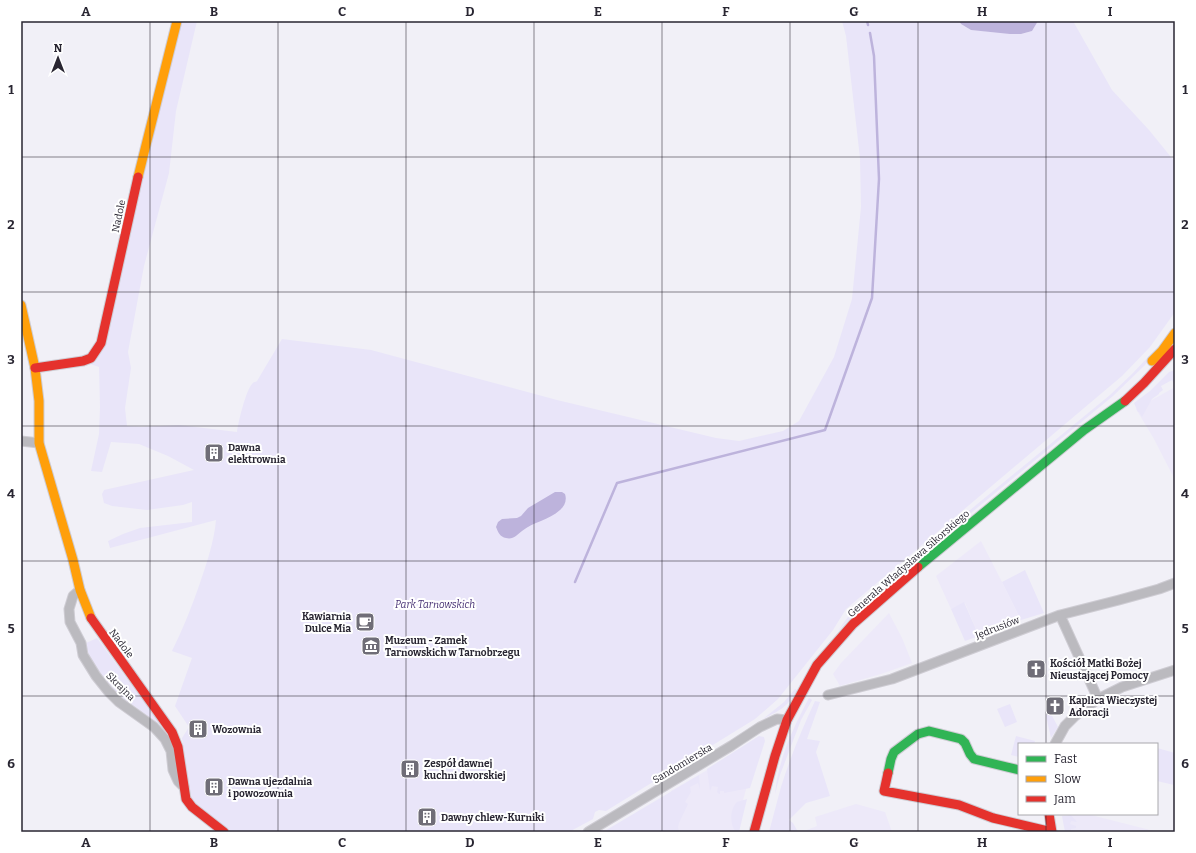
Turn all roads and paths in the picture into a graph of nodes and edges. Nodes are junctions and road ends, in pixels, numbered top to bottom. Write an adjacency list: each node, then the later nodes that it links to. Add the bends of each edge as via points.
1 (177, 21): 6 (street, Nadole, via 133,198 101,343 91,358)
2 (21, 305): 6 (street, Nadole)
3 (1175, 333): 8 (street, Generała Władysława Sikorskiego, via 1162,351)
4 (1175, 349): 7 (street, Generała Władysława Sikorskiego)
5 (1175, 358): 7 (street)
6 (35, 368): 10 (street, Nadole, via 39,401)
7 (1144, 382): 8 (street, Generała Władysława Sikorskiego, via 1128,398)
8 (1084, 430): 17 (street, Generała Władysława Sikorskiego, via 939,549 853,624 818,665)
9 (21, 441): 10 (street)
10 (39, 444): 12 (street, Nadole)
11 (1175, 583): 13 (street, Jędrusiów)
12 (80, 590): 20 (street, Nadole, via 91,618 172,732 178,747); 20 (street, Skrajna, via 73,596 69,609 70,622 81,643 83,655 108,691 154,727 165,739 171,751 173,770)
13 (1060, 615): 15 (street, Jędrusiów, via 892,679); 16 (street)
14 (1175, 670): 16 (street, via 1122,687)
15 (828, 695)
16 (1098, 699): 18 (street, via 1065,726)
17 (787, 720): 23 (street, Sandomierska, via 773,720); 24 (street, Generała Władysława Sikorskiego)
18 (1056, 743)
19 (1018, 770): 25 (street, via 974,759 961,738 929,731 918,734 894,752 884,791 959,805 993,818)
20 (184, 787): 22 (street, Nadole, via 186,799 192,807)
21 (1049, 815): 25 (street)
22 (224, 832)
23 (588, 832)
24 (754, 832)
25 (1052, 832)

